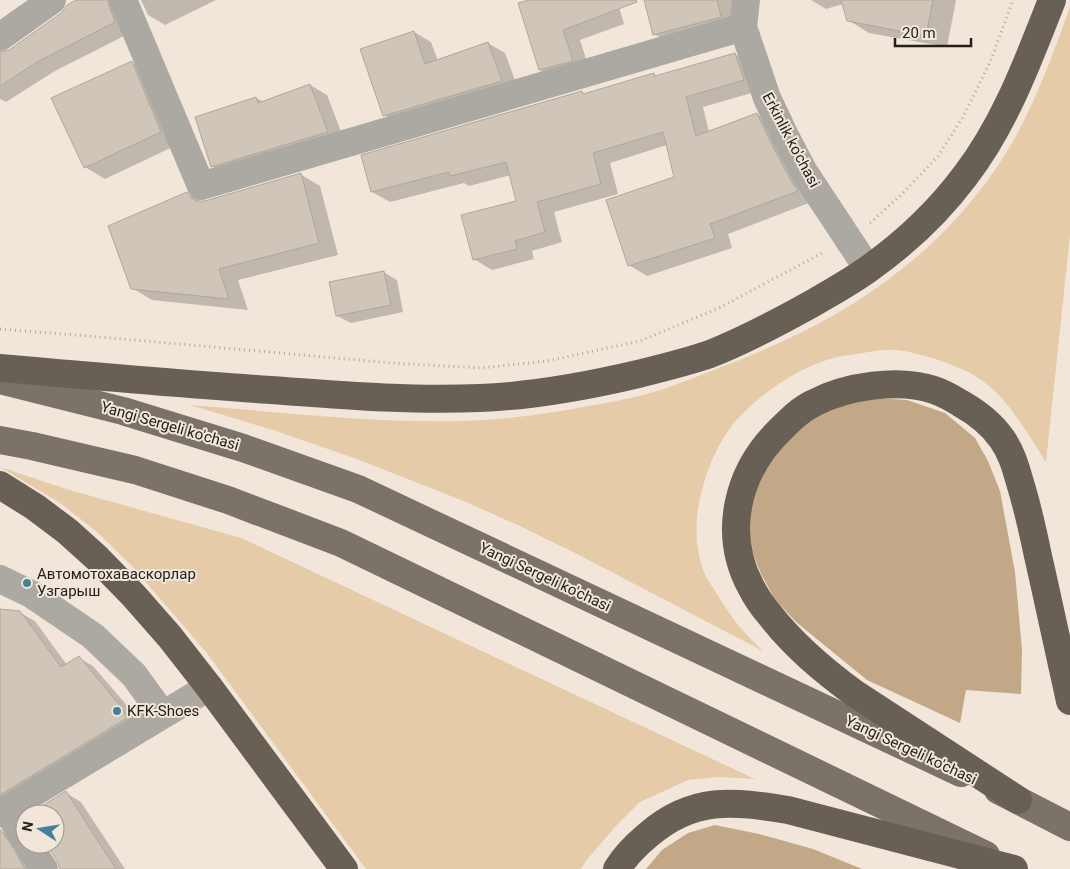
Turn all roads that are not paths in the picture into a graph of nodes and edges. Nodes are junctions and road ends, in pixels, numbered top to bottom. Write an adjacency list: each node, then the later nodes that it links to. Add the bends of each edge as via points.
1 (52, 0): 6 (street)
2 (123, 0): 5 (street, via 201,186)
3 (746, 0): 5 (street, Erkinlik ko'chasi)
4 (1052, 0): 7 (highway, via 1009,103 966,176 908,238)
5 (743, 27): 7 (street, Erkinlik ko'chasi, via 767,98 785,136 804,172)
6 (0, 37)
7 (868, 269): 8 (highway, via 754,335 708,354 609,381 536,393 424,399)
8 (0, 368)
9 (0, 380): 16 (main road, Yangi Sergeli ko'chasi, via 123,411 243,448 358,489)
10 (0, 440): 24 (main road, via 134,470 228,500 341,543)
11 (0, 485): 13 (highway, via 67,531 97,558 170,637)
12 (0, 579): 15 (street, via 31,594 93,636 134,675)
13 (210, 687): 15 (street); 22 (highway)
14 (1070, 701): 16 (highway, via 1030,517 1007,447 990,425 969,408 934,390 896,384 877,385 815,402 772,437 754,462 741,490 736,524 744,572 762,605 789,638 854,693)
15 (163, 715): 17 (street)
16 (1018, 800): 19 (main road, Yangi Sergeli ko'chasi)
17 (3, 811): 18 (street)
18 (15, 826)
19 (1070, 827)
20 (34, 854): 21 (street)
21 (44, 869)
22 (344, 869)
23 (616, 869): 24 (highway, via 639,842 667,820 700,806 734,803 788,810)
24 (1014, 869)

